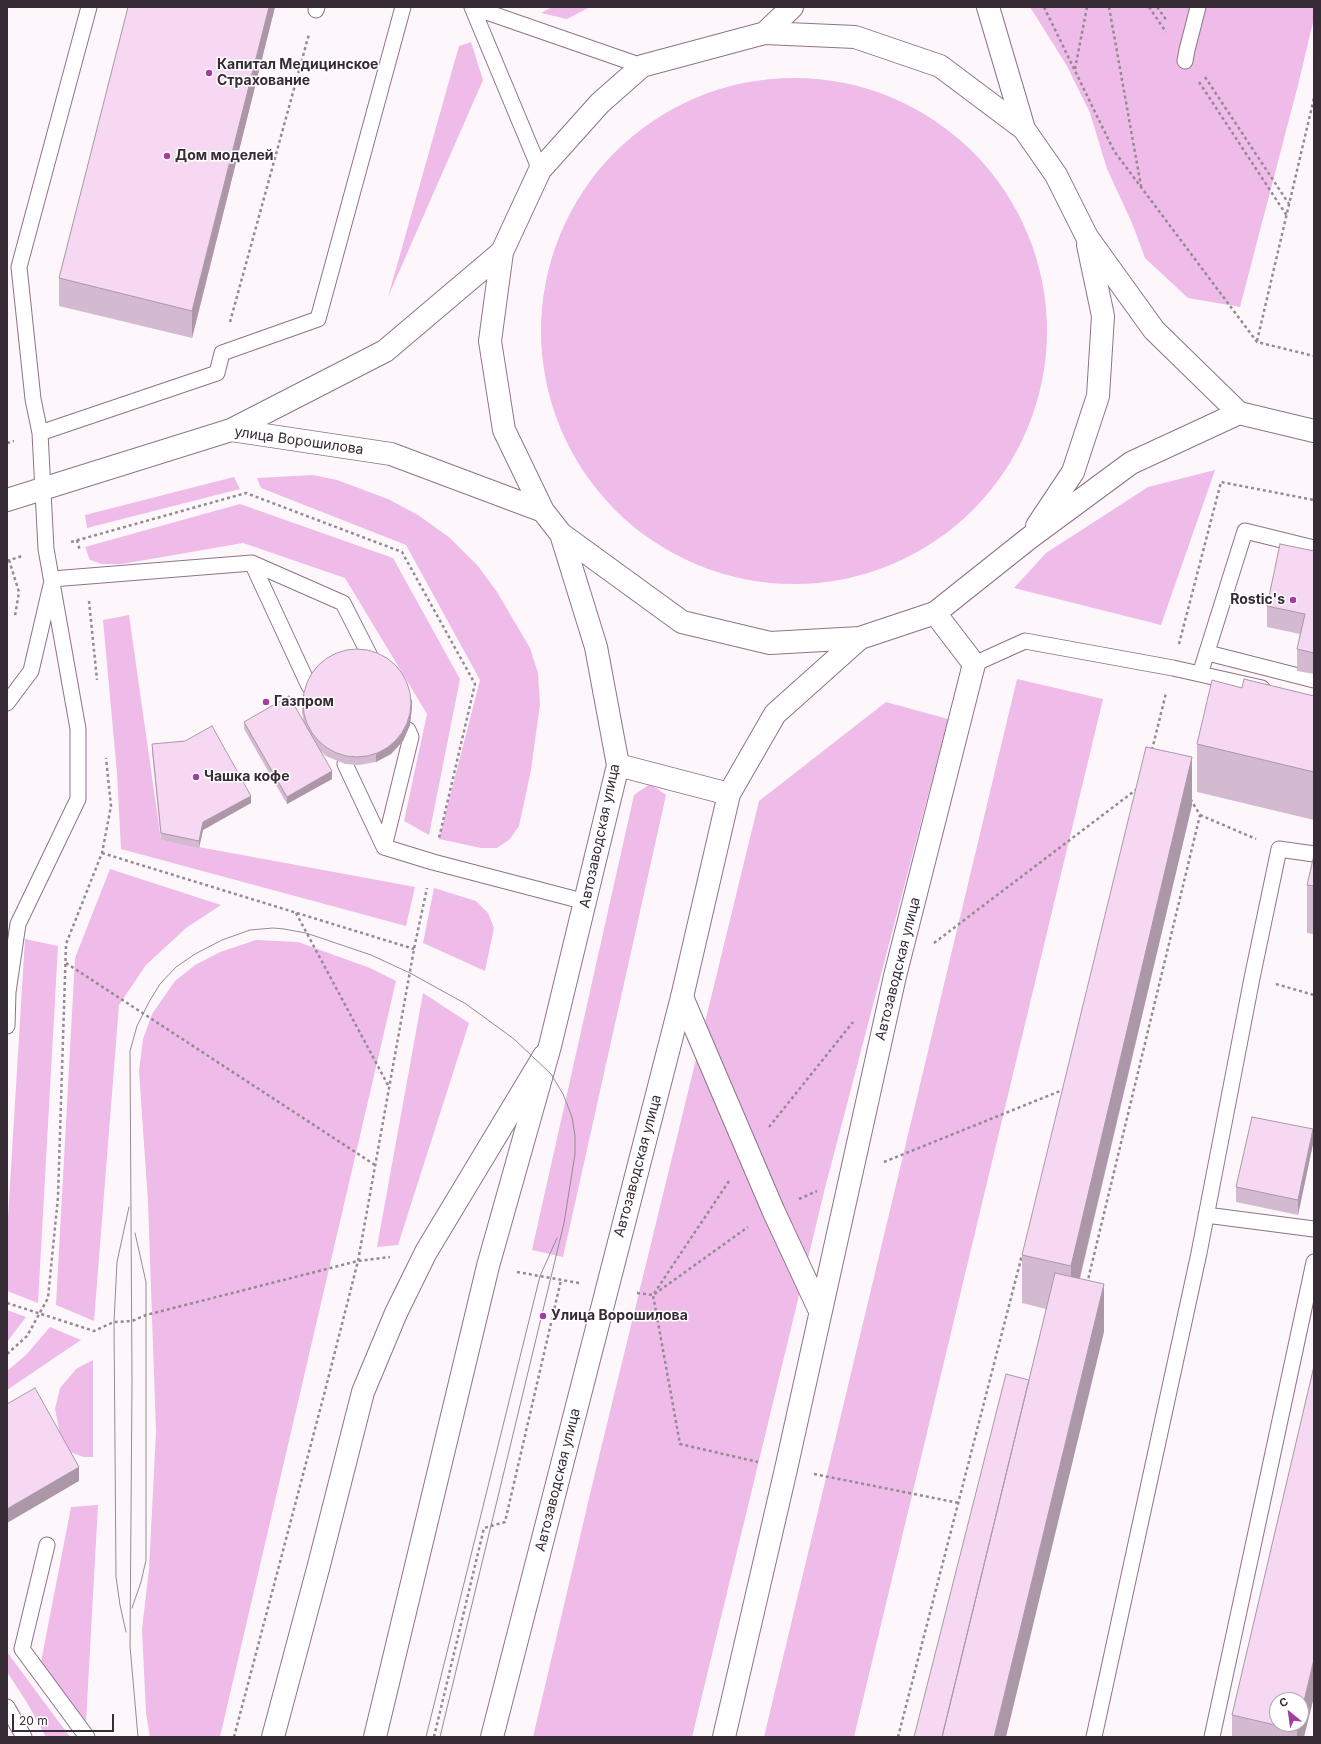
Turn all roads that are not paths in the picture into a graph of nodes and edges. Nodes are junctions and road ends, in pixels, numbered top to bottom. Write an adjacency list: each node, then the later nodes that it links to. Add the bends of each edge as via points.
1 (89, 7): 17 (lane, via 19,267 33,399)
2 (403, 7): 17 (lane, via 318,318 222,353 217,373)
3 (472, 7): 9 (lane); 11 (lane)
4 (792, 7): 7 (main road)
5 (988, 7): 10 (main road)
6 (1198, 7): 8 (lane)
7 (764, 33): 9 (main road); 10 (main road, via 855,37 940,66)
8 (1186, 56)
9 (642, 66): 11 (main road, via 600,103)
10 (1024, 129): 12 (main road, via 1056,175)
11 (540, 170): 13 (main road)
12 (1087, 237): 14 (main road, via 1154,330); 22 (main road, via 1103,316 1098,396 1073,472)
13 (502, 252): 15 (main road, via 385,351); 20 (main road, via 491,348 504,430)
14 (1239, 413): 16 (main road); 22 (main road, via 1131,463)
15 (231, 430): 18 (main road, улица Ворошилова); 20 (main road, улица Ворошилова, via 391,454)
16 (1314, 431)
17 (40, 434): 18 (lane)
18 (44, 488): 19 (main road, улица Ворошилова); 25 (lane, via 46,549)
19 (7, 500)
20 (543, 511): 21 (main road)
21 (560, 534): 27 (main road, via 682,622 770,643); 38 (main road, Автозаводская улица, via 596,647)
22 (1028, 539): 26 (main road)
23 (1314, 548): 28 (lane, via 1245,531)
24 (252, 563): 25 (lane); 29 (lane, via 343,603); 33 (lane)
25 (52, 579): 35 (lane, via 31,671); 44 (lane, via 78,729 78,799 18,924 8,992)
26 (934, 613): 27 (main road); 30 (main road)
27 (860, 638): 39 (main road, Автозаводская улица, via 775,714)
28 (1208, 653): 31 (lane); 32 (lane)
29 (371, 658)
30 (974, 664): 31 (lane, via 1025,641); 49 (main road, Автозаводская улица, via 895,976)
31 (1200, 674): 34 (lane)
32 (1314, 680)
33 (309, 686)
34 (1276, 691)
35 (7, 704)
36 (408, 730): 40 (lane, via 411,737)
37 (345, 764): 40 (lane)
38 (618, 765): 39 (main road); 42 (main road, Автозаводская улица)
39 (729, 794): 43 (main road, Автозаводская улица)
40 (384, 847): 42 (lane)
41 (1314, 854): 46 (lane, via 1279,849)
42 (586, 902): 45 (main road, Автозаводская улица)
43 (682, 997): 49 (main road, via 772,1210); 56 (main road, Автозаводская улица)
44 (7, 1026)
45 (550, 1046): 54 (main road, Автозаводская улица, via 426,1252 396,1313 363,1392 320,1565); 55 (main road, Автозаводская улица, via 488,1266)
46 (1206, 1216): 47 (lane); 58 (lane)
47 (1314, 1230)
48 (1314, 1262): 59 (lane)
49 (820, 1311): 57 (main road, Автозаводская улица)
50 (47, 1545): 53 (lane, via 22,1649)
51 (7, 1707): 52 (lane)
52 (24, 1737)
53 (87, 1737)
54 (273, 1737)
55 (375, 1737)
56 (492, 1737)
57 (724, 1737)
58 (1094, 1737)
59 (1212, 1737)

